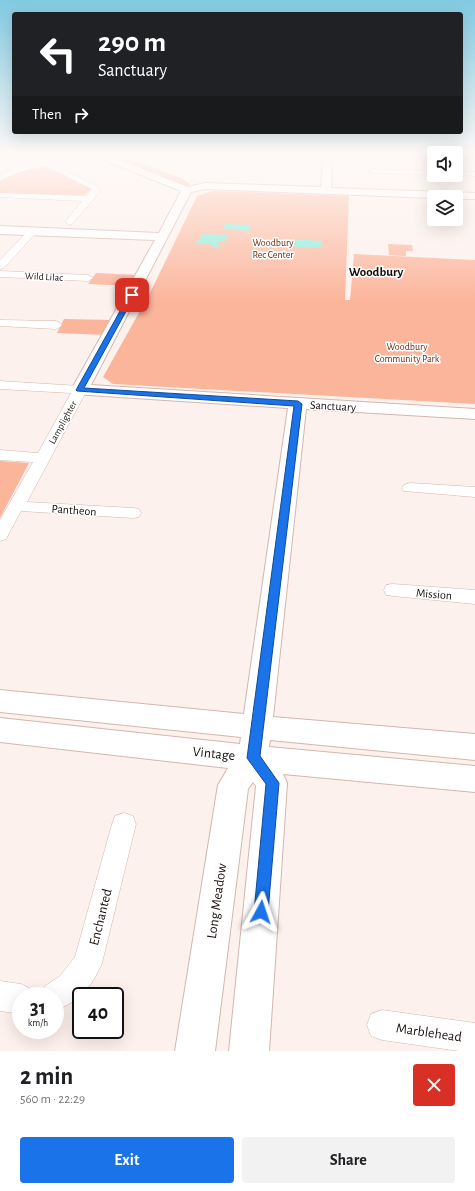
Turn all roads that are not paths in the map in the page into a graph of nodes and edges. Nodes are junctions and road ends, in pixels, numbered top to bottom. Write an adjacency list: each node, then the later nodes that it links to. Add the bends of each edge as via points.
1 (84, 205): 3 (street)
2 (185, 205): 6 (street, Lamplighter)
3 (69, 222)
4 (0, 230): 5 (street)
5 (32, 232): 6 (street); 7 (street)
6 (164, 237): 13 (street, Lamplighter)
7 (0, 266)
8 (0, 274): 9 (street, Wild Lilac)
9 (88, 278)
10 (0, 322): 11 (street)
11 (56, 325)
12 (0, 385): 13 (street, Sanctuary)
13 (80, 390): 14 (street, Sanctuary); 17 (street, Lamplighter)
14 (298, 404): 15 (street, Sanctuary); 27 (street, Long Meadow)
15 (475, 414)
16 (0, 455): 17 (street)
17 (42, 458): 20 (street, Lamplighter)
18 (410, 488): 19 (street)
19 (475, 492)
20 (15, 506): 21 (street, Pantheon); 22 (street, Lamplighter)
21 (134, 513)
22 (0, 534)
23 (393, 590): 24 (street, Mission)
24 (475, 597)
25 (0, 701): 27 (street, Vintage)
26 (0, 730): 27 (street, Vintage)
27 (255, 742): 28 (street, Vintage); 29 (street, Vintage); 36 (street, Long Meadow, via 233,785); 37 (street, via 272,783)
28 (475, 747)
29 (475, 779)
30 (124, 824): 31 (street, Enchanted, via 88,963 78,979)
31 (64, 992)
32 (0, 996): 33 (street)
33 (12, 998)
34 (382, 1025): 35 (street, Marblehead)
35 (475, 1038)
36 (195, 1051)
37 (248, 1051)

